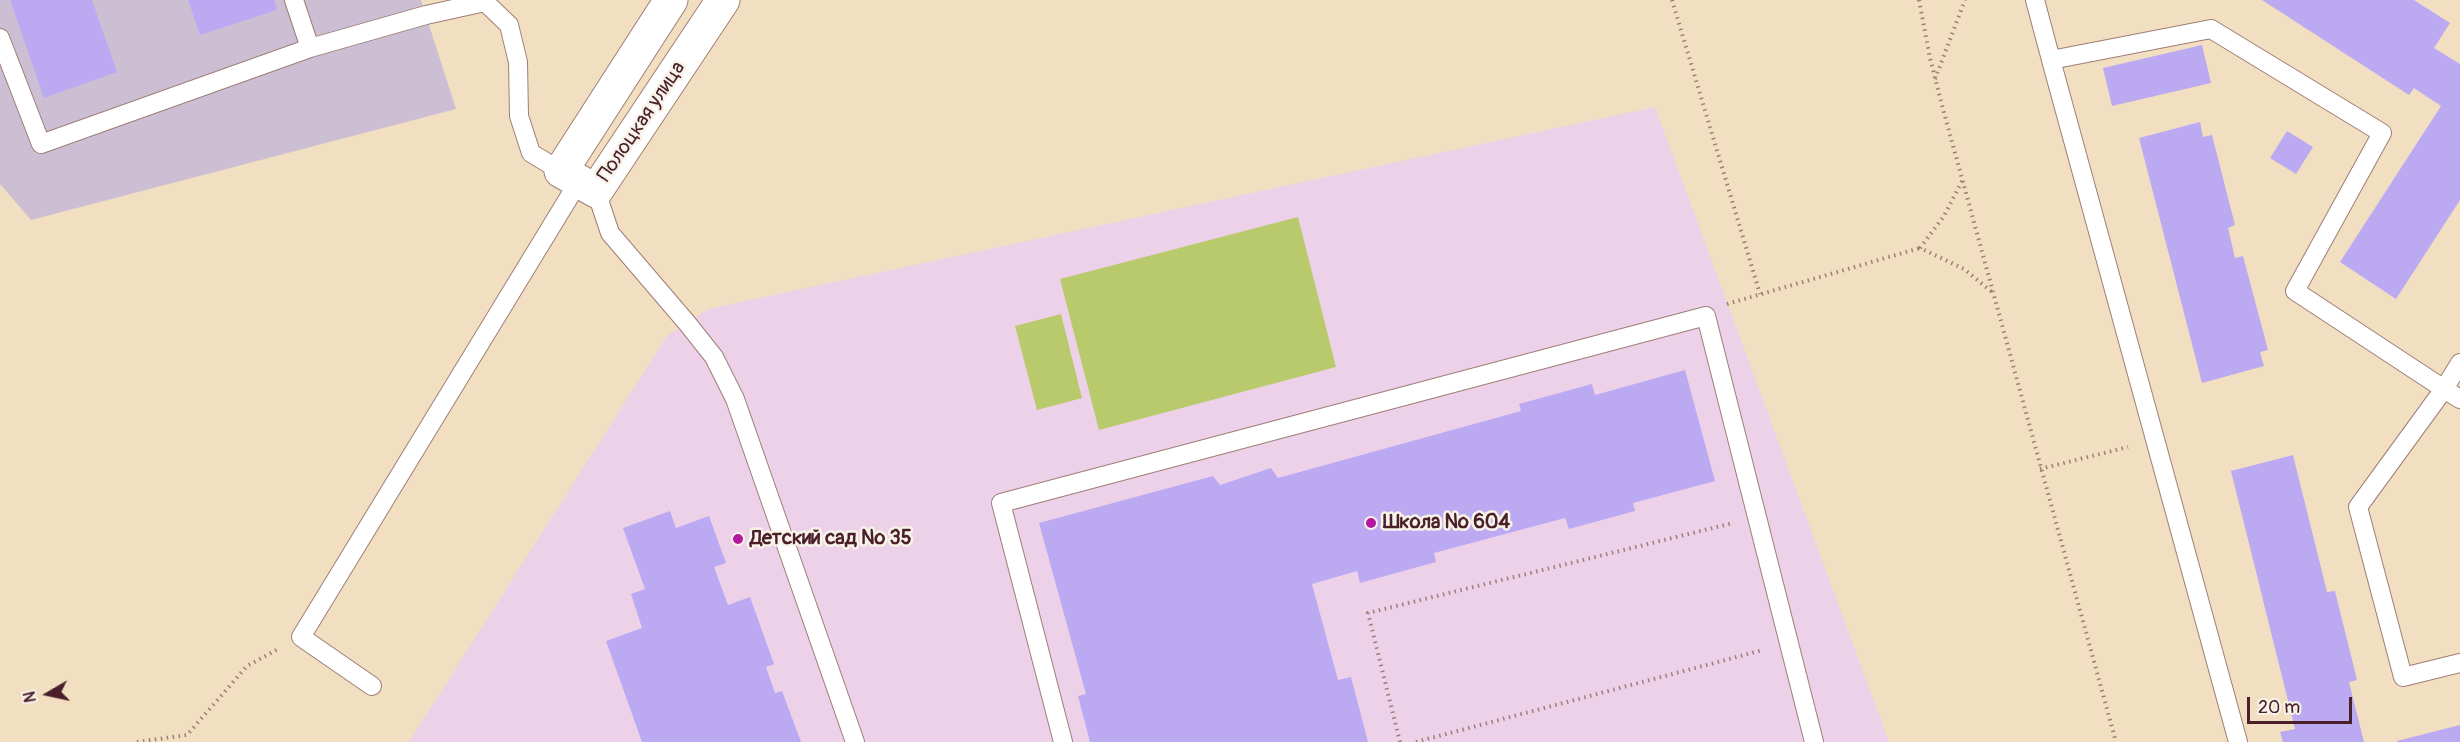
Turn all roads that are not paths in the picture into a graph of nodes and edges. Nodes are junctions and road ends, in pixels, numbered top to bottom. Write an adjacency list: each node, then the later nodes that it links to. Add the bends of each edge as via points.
1 (294, 0): 6 (lane)
2 (671, 0): 8 (street, Полоцкая улица)
3 (723, 0): 8 (street, Полоцкая улица)
4 (2034, 0): 7 (lane)
5 (0, 38): 6 (lane, via 41,144)
6 (310, 48): 8 (lane, via 485,2 508,25 518,62 519,116 531,153)
7 (2051, 60): 10 (lane, via 2211,29 2382,133 2295,291); 17 (lane)
8 (579, 181): 13 (lane, via 301,637); 14 (lane, via 609,233 714,357 735,399)
9 (2460, 363): 10 (lane)
10 (2444, 389): 11 (lane); 12 (lane, via 2358,507 2403,677)
11 (2460, 399)
12 (2460, 663)
13 (372, 686)
14 (855, 742)
15 (1063, 742): 16 (lane, via 1001,503 1706,316)
16 (1814, 742)
17 (2238, 742)

